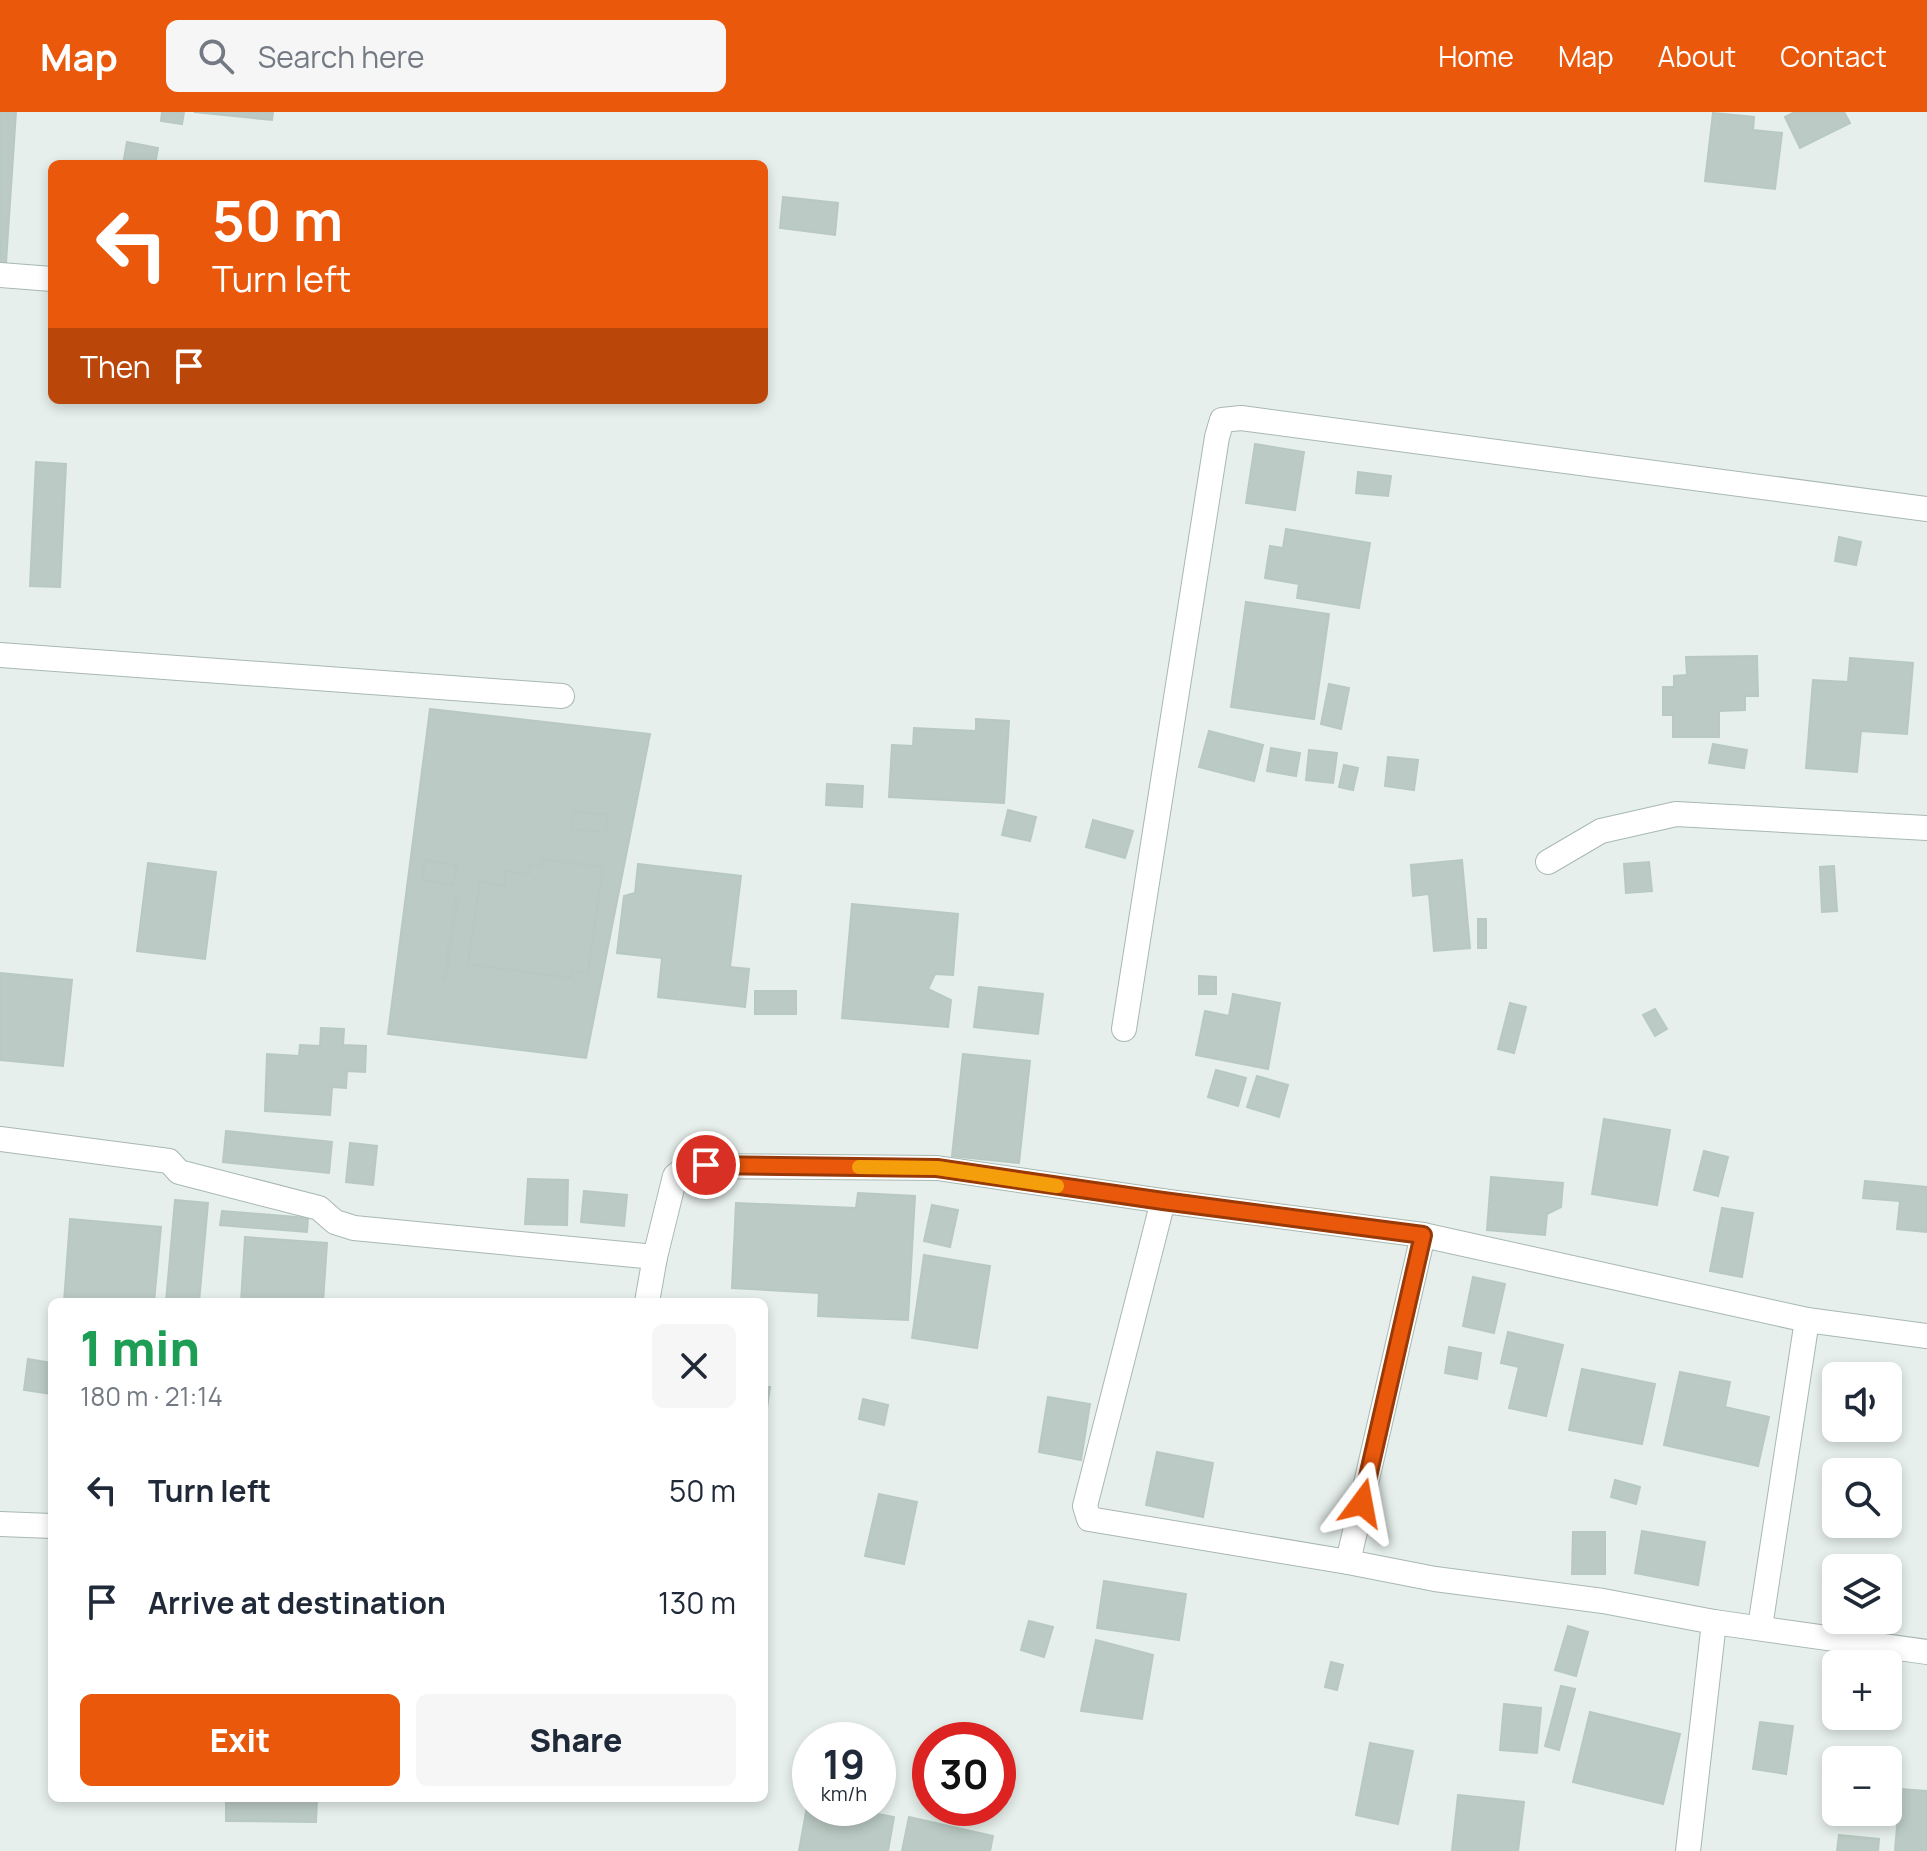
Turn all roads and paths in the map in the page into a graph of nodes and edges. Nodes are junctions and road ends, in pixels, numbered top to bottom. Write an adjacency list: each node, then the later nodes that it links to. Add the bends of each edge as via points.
1 (0, 275): 2 (street)
2 (48, 279)
3 (1927, 509): 8 (street, via 1241,418 1222,420)
4 (0, 655): 5 (street)
5 (562, 696)
6 (1927, 828): 7 (street, via 1676,814 1601,831)
7 (1548, 862)
8 (1124, 1029)
9 (0, 1139): 12 (street, via 169,1161 179,1172 319,1208 335,1222 354,1228)
10 (1163, 1201): 11 (street); 12 (street, via 937,1168 688,1166 675,1176); 18 (street, via 1085,1506 1089,1519)
11 (1423, 1235): 14 (street); 18 (street)
12 (655, 1257): 13 (street)
13 (648, 1298)
14 (1807, 1320): 15 (street); 20 (street)
15 (1927, 1336)
16 (0, 1524): 17 (street)
17 (48, 1526)
18 (1348, 1562): 19 (street)
19 (1714, 1622): 20 (street); 22 (street)
20 (1760, 1627): 21 (street)
21 (1927, 1652)
22 (1688, 1851)

